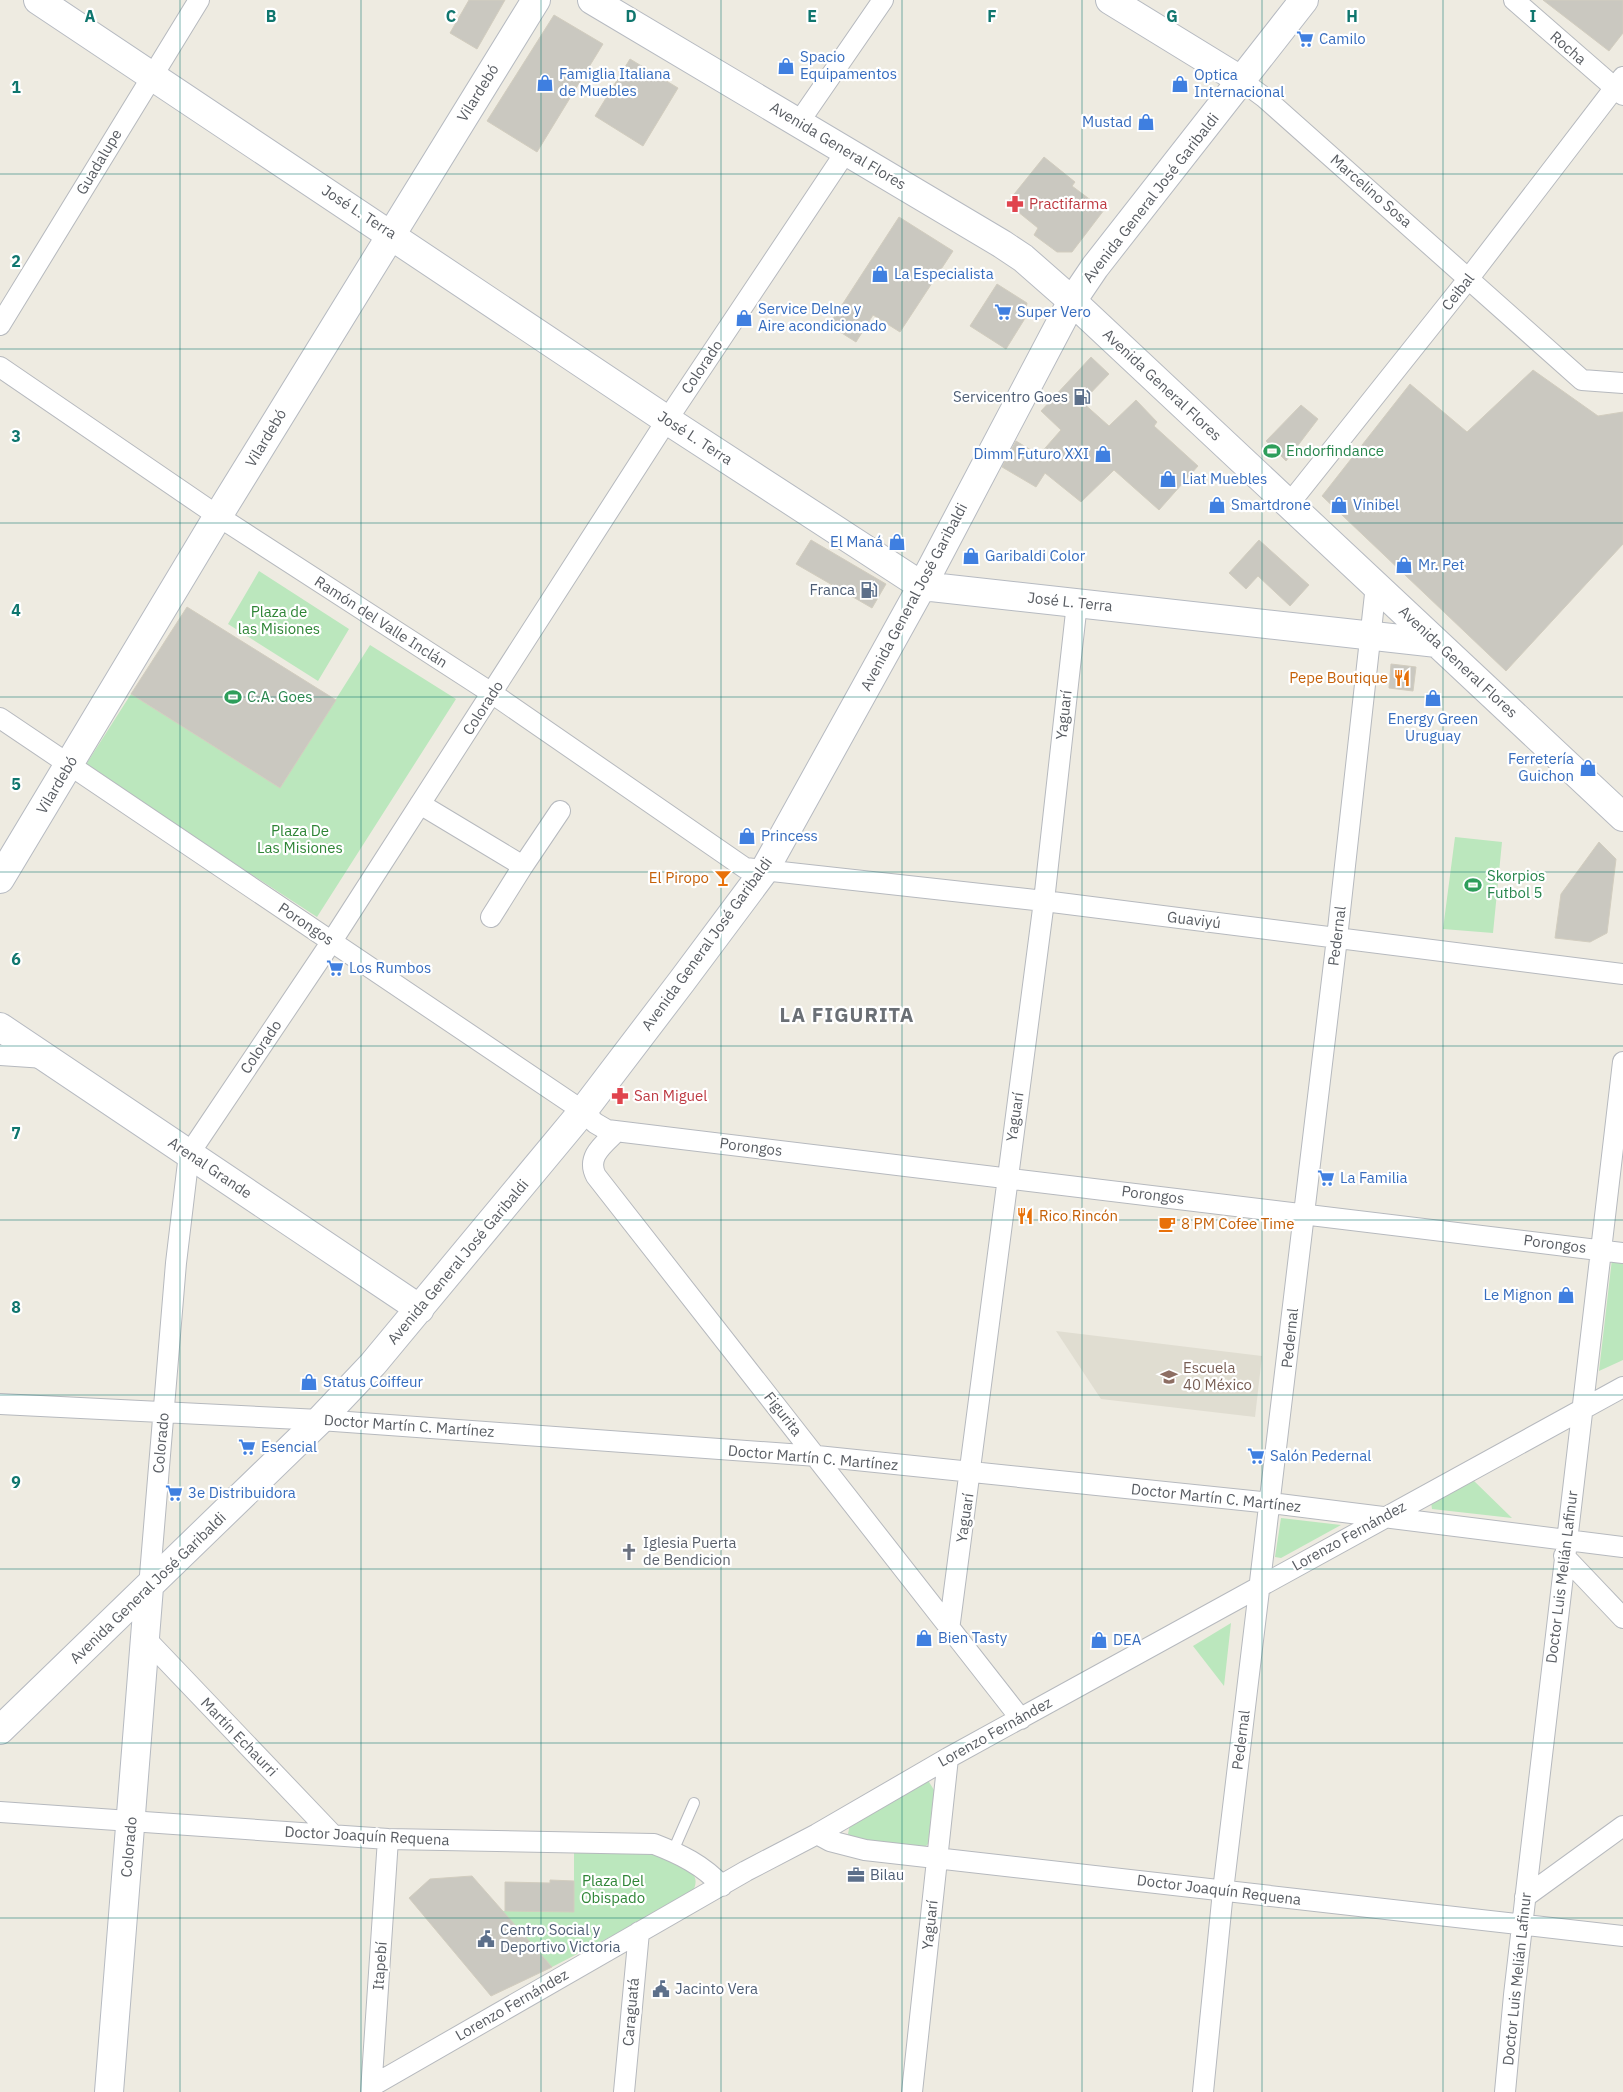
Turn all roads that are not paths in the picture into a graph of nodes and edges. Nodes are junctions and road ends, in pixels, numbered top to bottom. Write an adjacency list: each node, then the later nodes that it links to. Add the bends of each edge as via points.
1 (38, 0): 9 (street, José L. Terra)
2 (199, 0): 9 (street, Guadalupe)
3 (536, 0): 14 (street, Vilardebó)
4 (592, 0): 12 (street, Avenida General Flores)
5 (883, 0): 12 (street)
6 (1110, 0): 10 (street, Marcelino Sosa)
7 (1304, 0): 10 (street, Avenida General José Garibaldi)
8 (1514, 0): 11 (street, Rocha)
9 (152, 76): 14 (street, José L. Terra); 17 (street, Guadalupe)
10 (1242, 81): 15 (street, Marcelino Sosa); 16 (street, Avenida General José Garibaldi, via 1095,267)
11 (1620, 87): 15 (street, Ceibal)
12 (799, 122): 13 (street, Avenida General Flores)
13 (847, 150): 16 (street, Avenida General Flores, via 1023,258); 20 (street, Colorado)
14 (391, 234): 20 (street, José L. Terra); 22 (street, Vilardebó)
15 (1469, 278): 19 (street, Marcelino Sosa, via 1582,380); 21 (street, Ceibal)
16 (1072, 301): 21 (street, Avenida General Flores); 24 (street, Avenida General José Garibaldi)
17 (0, 325)
18 (0, 367): 22 (street, Ramón del Valle Inclán)
19 (1623, 383)
20 (667, 420): 24 (street, José L. Terra); 28 (street, Colorado)
21 (1289, 504): 23 (street, Avenida General Flores)
22 (218, 516): 28 (street, Ramón del Valle Inclán); 30 (street, Vilardebó)
23 (1376, 585): 26 (street, Pedernal); 27 (street, Avenida General Flores)
24 (922, 586): 25 (street, José L. Terra); 35 (street, Avenida General José Garibaldi)
25 (1077, 603): 26 (street, José L. Terra); 37 (street, Yaguarí)
26 (1371, 635): 27 (street, José L. Terra); 39 (street, Pedernal)
27 (1437, 643): 33 (street, Avenida General Flores)
28 (493, 694): 31 (street, Colorado); 35 (street, Ramón del Valle Inclán, via 744,868)
29 (0, 718): 30 (street, Porongos)
30 (70, 765): 36 (street, Vilardebó); 40 (street, Porongos)
31 (420, 804): 34 (street); 40 (street, Colorado)
32 (560, 811): 34 (street)
33 (1623, 817)
34 (523, 866): 38 (street)
35 (764, 871): 37 (street, Guaviyú); 46 (street, Avenida General José Garibaldi)
36 (0, 879)
37 (1044, 901): 39 (street, Guaviyú); 49 (street, Yaguarí)
38 (491, 917)
39 (1337, 938): 41 (street, Guaviyú); 50 (street, Pedernal)
40 (332, 941): 46 (street, Porongos); 48 (street, Colorado)
41 (1623, 974)
42 (0, 1027): 44 (street, Arenal Grande)
43 (0, 1055): 44 (street)
44 (47, 1058): 48 (street, Arenal Grande)
45 (1623, 1062): 51 (street, Doctor Luis Melián Lafinur)
46 (583, 1111): 47 (street, Porongos, via 595,1123); 53 (street, Avenida General José Garibaldi)
47 (616, 1132): 49 (street, Porongos); 59 (street, Figurita, via 596,1152 591,1168)
48 (189, 1154): 53 (street, Arenal Grande); 57 (street, Colorado)
49 (1007, 1178): 50 (street, Porongos); 60 (street, Yaguarí)
50 (1304, 1214): 51 (street, Porongos); 61 (street, Pedernal)
51 (1601, 1250): 52 (street, Porongos); 56 (street, Doctor Luis Melián Lafinur)
52 (1623, 1253)
53 (420, 1309): 58 (street, Avenida General José Garibaldi)
54 (1623, 1386): 56 (street, Lorenzo Fernández)
55 (0, 1404): 57 (street, Doctor Martín C. Martínez)
56 (1583, 1409): 62 (street, Lorenzo Fernández); 64 (street, Doctor Luis Melián Lafinur)
57 (164, 1412): 58 (street, Doctor Martín C. Martínez); 66 (street, Colorado)
58 (320, 1420): 59 (street, Doctor Martín C. Martínez); 66 (street, Avenida General José Garibaldi)
59 (817, 1456): 60 (street, Doctor Martín C. Martínez); 68 (street, Figurita)
60 (971, 1474): 61 (street, Doctor Martín C. Martínez); 68 (street, Yaguarí)
61 (1271, 1503): 62 (street, Doctor Martín C. Martínez); 65 (street, Pedernal)
62 (1382, 1518): 64 (street, Doctor Martín C. Martínez); 65 (street, Lorenzo Fernández)
63 (1623, 1546): 64 (street, Doctor Martín C. Martínez)
64 (1565, 1548): 67 (street); 84 (street, Doctor Luis Melián Lafinur)
65 (1260, 1584): 70 (street, Lorenzo Fernández); 83 (street, Pedernal)
66 (149, 1587): 69 (street, Colorado); 71 (street, Avenida General José Garibaldi)
67 (1623, 1618)
68 (949, 1630): 70 (street, Figurita)
69 (145, 1638): 75 (street, Colorado); 78 (street, Martín Echaurri)
70 (1021, 1719): 72 (street, Lorenzo Fernández)
71 (0, 1730)
72 (948, 1758): 77 (street, Lorenzo Fernández); 81 (street, Yaguarí)
73 (694, 1803): 80 (lane)
74 (0, 1812): 75 (street, Doctor Joaquín Requena)
75 (131, 1820): 78 (street, Doctor Joaquín Requena); 89 (street, Colorado)
76 (1623, 1826): 84 (street)
77 (818, 1834): 81 (street, Doctor Joaquín Requena, via 830,1841 858,1848); 82 (street, Lorenzo Fernández)
78 (332, 1835): 79 (street, Doctor Joaquín Requena)
79 (388, 1839): 80 (street, Doctor Joaquín Requena, via 634,1842 654,1844); 88 (street, Itapebí)
80 (673, 1851): 82 (street, Doctor Joaquín Requena, via 708,1871)
81 (937, 1857): 83 (street, Doctor Joaquín Requena); 91 (street, Yaguarí)
82 (722, 1886): 86 (street, Lorenzo Fernández)
83 (1223, 1891): 85 (street, Doctor Joaquín Requena); 92 (street, Pedernal)
84 (1525, 1897): 85 (street, Doctor Luis Melián Lafinur)
85 (1523, 1924): 87 (street, Doctor Joaquín Requena); 93 (street, Doctor Luis Melián Lafinur)
86 (638, 1932): 88 (street, Lorenzo Fernández); 90 (street, Caraguatá)
87 (1623, 1936)
88 (371, 2089)
89 (109, 2092)
90 (624, 2092)
91 (912, 2092)
92 (1203, 2092)
93 (1506, 2092)

